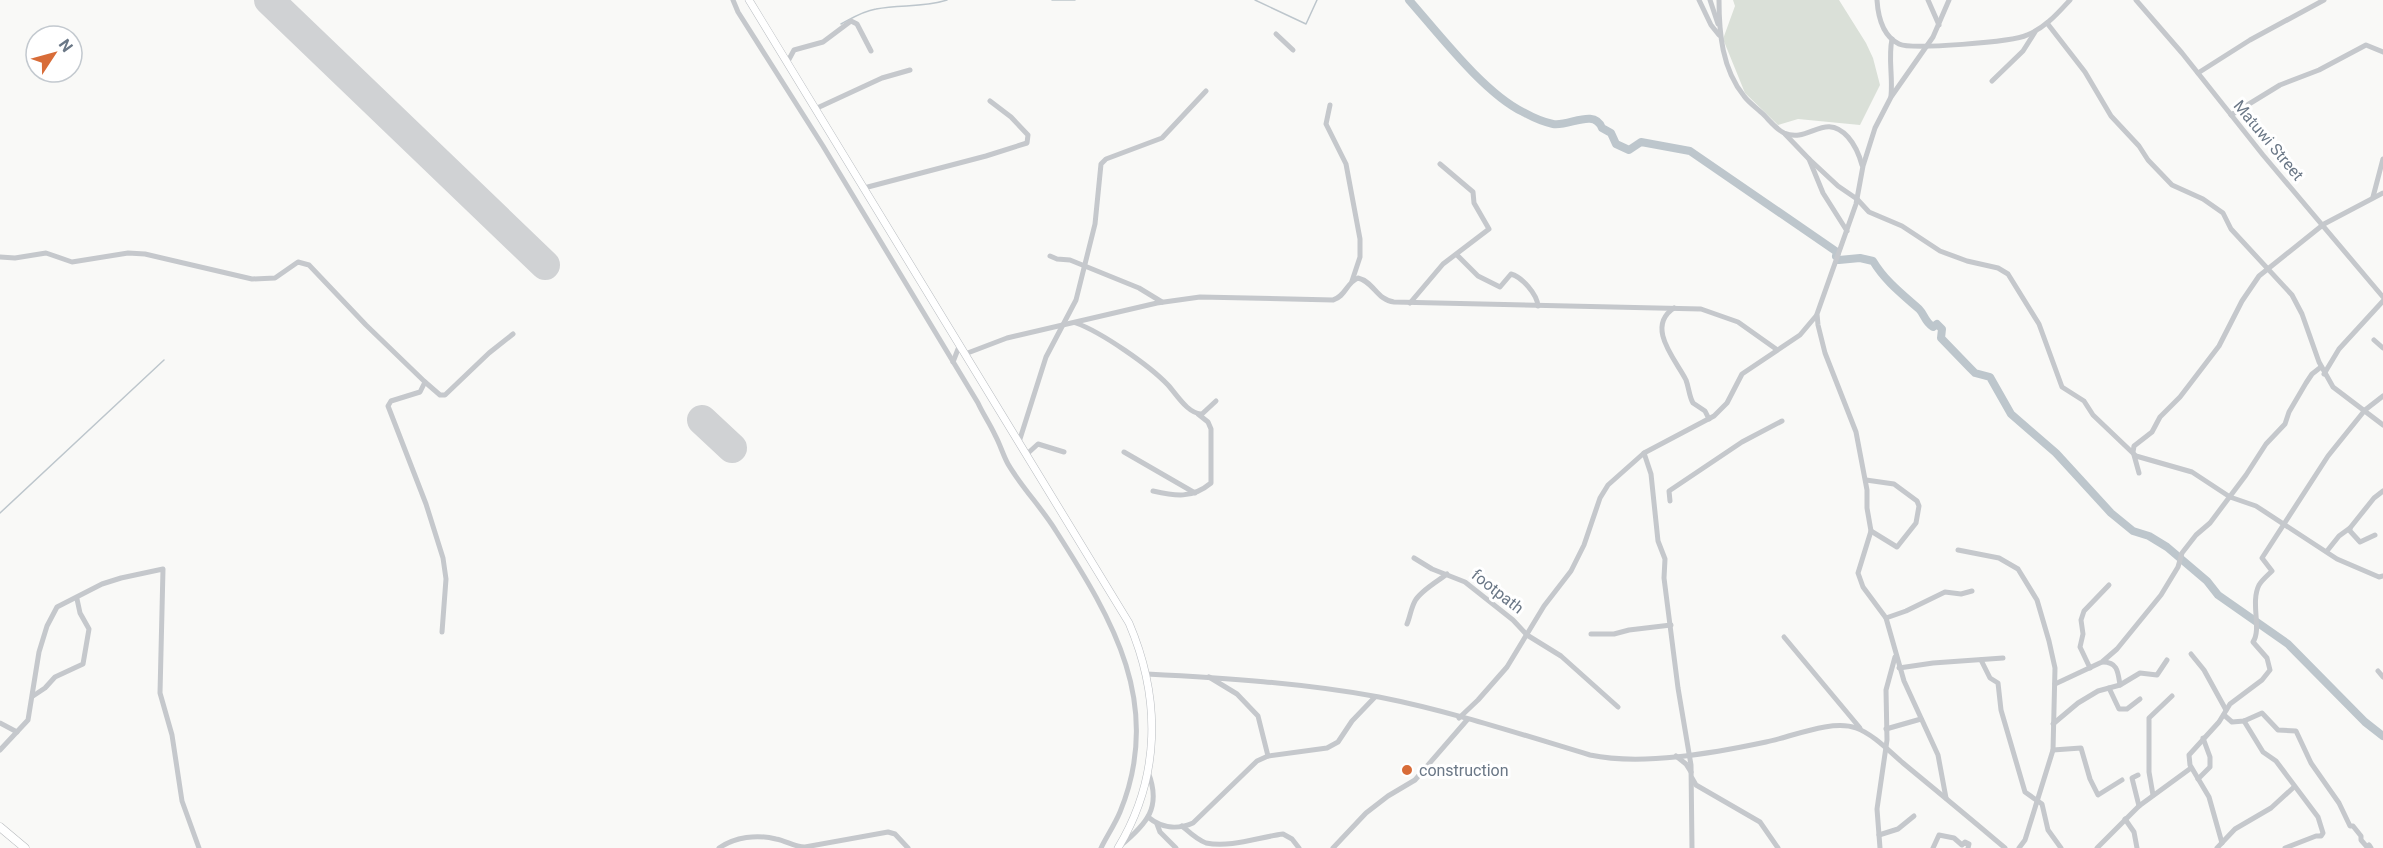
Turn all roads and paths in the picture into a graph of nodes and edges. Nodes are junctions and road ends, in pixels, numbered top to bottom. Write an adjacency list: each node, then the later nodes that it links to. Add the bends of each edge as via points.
1 (733, 0): 64 (street)
2 (749, 0): 23 (main road)
3 (1699, 0): 17 (street)
4 (1710, 0): 14 (street)
5 (1719, 0): 14 (street)
6 (1877, 0): 18 (street, via 1884,29)
7 (1928, 0): 13 (street)
8 (1949, 0): 13 (street)
9 (2070, 0): 12 (street)
10 (2136, 0): 25 (street, Matuwi Street)
11 (2324, 0): 25 (street)
12 (2047, 23): 15 (street); 48 (street, via 2085,72 2111,116 2148,160 2172,185 2223,213 2231,229)
13 (1939, 25): 19 (street)
14 (1719, 28): 17 (street)
15 (2036, 31): 19 (street, via 2007,40); 26 (street, via 2023,51)
16 (1276, 34): 20 (street)
17 (1719, 36): 33 (street, via 1743,95)
18 (1892, 39): 19 (street, via 1907,47); 28 (street)
19 (1927, 46): 28 (street)
20 (1293, 50)
21 (871, 51): 23 (street, via 857,24 851,21 823,42 794,50)
22 (2383, 52): 32 (street, via 2366,45 2280,85)
23 (787, 63): 31 (main road)
24 (910, 70): 31 (street, via 882,78)
25 (2198, 73): 32 (street, Matuwi Street)
26 (1992, 81)
27 (1206, 91): 47 (street, via 1162,138 1102,162 1095,224)
28 (1891, 97): 37 (street, via 1875,128)
29 (990, 101): 38 (street, via 1019,124 1029,137 1027,143)
30 (1330, 105): 49 (street, via 1326,124 1346,164 1360,239 1360,257)
31 (815, 109): 38 (main road)
32 (2230, 115): 42 (street, Matuwi Street)
33 (1785, 134): 34 (street); 37 (street, via 1827,126 1838,128 1856,148)
34 (1809, 159): 41 (street); 43 (street, via 1823,193)
35 (2383, 159): 40 (street)
36 (1440, 165): 44 (street, via 1473,192 1474,203 1489,226 1488,232)
37 (1863, 166): 41 (street)
38 (864, 188): 60 (main road)
39 (2383, 193): 40 (street)
40 (2373, 196): 42 (street)
41 (1857, 199): 43 (street); 78 (street, via 1869,212 1902,226 1940,250 2008,274 2039,324 2062,387 2084,400 2093,415)
42 (2324, 224): 48 (street); 50 (street, Matuwi Street)
43 (1847, 231): 55 (street)
44 (1457, 255): 52 (street, via 1436,271); 53 (street, via 1479,276 1500,287 1515,274 1531,290)
45 (1050, 256): 47 (street)
46 (0, 257): 66 (street, via 46,253 72,262 145,254 252,279 274,278 293,264 305,263)
47 (1083, 265): 51 (street); 57 (street, via 1076,300)
48 (2269, 267): 65 (street, via 2295,300); 78 (street, via 2242,301 2219,346 2152,432 2134,446)
49 (1351, 282): 51 (street, via 1342,296 1333,300 1200,297); 52 (street, via 1364,280 1385,300)
50 (2383, 299): 65 (street)
51 (1162, 302): 56 (street)
52 (1410, 303): 53 (street)
53 (1538, 306): 54 (street)
54 (1675, 307): 62 (street, via 1725,316 1754,331); 71 (street, via 1663,321 1665,345 1685,379 1693,403)
55 (1817, 314): 62 (street, via 1800,335); 81 (street, via 1825,353 1856,432)
56 (1074, 322): 57 (street); 70 (street, via 1148,366)
57 (1065, 324): 63 (street); 74 (street, via 1046,357)
58 (513, 334): 66 (street, via 444,395)
59 (2374, 340): 61 (street)
60 (960, 345): 63 (main road); 64 (street)
61 (2383, 348)
62 (1776, 350): 71 (street, via 1742,374 1724,406)
63 (965, 354): 74 (main road)
64 (953, 362): 168 (street, via 996,435 1008,464 1057,532 1107,615 1132,683 1138,732 1133,769 1120,813)
65 (2323, 371): 69 (street, via 2334,387); 85 (street, via 2309,378 2285,424 2266,444)
66 (425, 382): 102 (street, via 420,392 388,406 443,558 446,579)
67 (2383, 396): 69 (street)
68 (1216, 401): 70 (street)
69 (2365, 410): 73 (street); 87 (street, via 2328,456)
70 (1198, 414): 84 (street, via 1211,429 1211,483)
71 (1709, 419): 77 (street)
72 (1782, 421): 86 (street, via 1742,442 1669,491)
73 (2383, 425)
74 (1019, 442): 79 (main road)
75 (1064, 452): 79 (street, via 1038,444)
76 (1124, 452): 84 (street)
77 (1644, 453): 101 (street, via 1651,474 1658,541 1665,559); 104 (street, via 1617,475 1604,492 1576,562)
78 (2134, 453): 80 (street); 85 (street, via 2192,472)
79 (1027, 454): 115 (main road, via 1120,605)
80 (2139, 473)
81 (1866, 480): 89 (street); 89 (street, via 1894,484 1919,506 1916,523 1898,547)
82 (1153, 491): 84 (street, via 1182,496)
83 (2383, 491): 88 (street)
84 (1195, 493)
85 (2230, 497): 87 (street, via 2256,506); 111 (street, via 2182,553 2162,595)
86 (1670, 501)
87 (2282, 525): 92 (street); 126 (street, via 2262,558 2272,571 2258,586 2255,603 2257,636 2253,642 2270,670 2235,698)
88 (2350, 528): 90 (street, via 2360,542); 92 (street)
89 (1872, 531): 99 (street, via 1858,573)
90 (2374, 535)
91 (1958, 550): 118 (street, via 1999,558 2018,569 2037,600 2054,664)
92 (2327, 551): 95 (street, via 2337,559)
93 (1414, 558): 94 (street, footpath)
94 (1448, 574): 100 (street, footpath, via 1415,600); 104 (street, footpath, via 1471,586)
95 (2383, 576)
96 (2109, 585): 113 (street, via 2084,611 2081,620 2080,647)
97 (1972, 591): 99 (street, via 1945,592)
98 (77, 599): 121 (street, via 57,608 47,626); 121 (street, via 88,627 83,664 57,676); 165 (street, via 102,584 163,569 160,693 172,735 182,801)
99 (1886, 618): 107 (street)
100 (1407, 624)
101 (1671, 625): 103 (street); 140 (street)
102 (442, 632)
103 (1591, 634)
104 (1527, 636): 125 (street, footpath, via 1561,656); 127 (street, via 1504,671)
105 (1784, 637): 134 (street)
106 (2191, 654): 126 (street)
107 (1895, 656): 112 (street); 133 (street, via 1886,690)
108 (2003, 658): 109 (street)
109 (1981, 660): 112 (street); 152 (street, via 1990,678 1998,683 2001,710 2026,795)
110 (2167, 660): 119 (street, via 2157,675 2140,674)
111 (2102, 662): 113 (street); 119 (street, via 2117,668)
112 (1899, 668): 128 (street)
113 (2090, 668): 118 (street)
114 (2378, 671): 117 (street)
115 (1148, 674): 116 (street); 144 (main road, via 1152,723)
116 (1208, 676): 123 (street); 141 (street, via 1237,694 1258,716)
117 (2383, 677)
118 (2055, 684): 132 (street)
119 (2120, 685): 120 (street)
120 (2109, 688): 124 (street, via 2119,709 2127,709); 132 (street, via 2078,703)
121 (33, 696): 135 (street, via 28,720)
122 (2172, 696): 150 (street, via 2149,718)
123 (1375, 697): 127 (street); 141 (street, via 1332,747)
124 (2140, 699)
125 (1618, 706)
126 (2225, 712): 130 (street, via 2232,722); 136 (street)
127 (1460, 718): 129 (street)
128 (1921, 719): 133 (street); 151 (street, via 1938,755)
129 (1467, 720): 142 (street, via 1607,759); 171 (street, via 1415,780 1373,808)
130 (2244, 721): 149 (street, via 2263,752 2276,761); 183 (street, via 2262,713 2278,730 2296,731 2343,816)
131 (0, 723): 135 (street)
132 (2053, 724): 139 (street)
133 (1886, 729): 137 (street)
134 (1863, 731): 137 (street); 140 (street, via 1851,726 1831,726 1767,742)
135 (17, 732): 138 (street)
136 (2203, 738): 143 (street, via 2189,755); 147 (street, via 2210,767)
137 (1885, 748): 151 (street); 160 (street, via 1878,795)
138 (0, 750)
139 (2053, 750): 148 (street, via 2081,748 2098,795); 152 (street)
140 (1689, 754): 142 (street); 145 (street)
141 (1268, 756): 158 (street, via 1255,763 1201,817)
142 (1676, 756): 145 (street)
143 (2191, 768): 147 (street); 150 (street)
144 (1148, 771): 155 (street, via 1155,792); 162 (main road, via 1138,807)
145 (1691, 775): 172 (street); 173 (street, via 1696,785 1760,822)
146 (2138, 775): 153 (street, via 2132,778)
147 (2198, 779): 161 (street, via 2209,797)
148 (2122, 780)
149 (2294, 787): 161 (street, via 2235,829); 182 (street, via 2318,817 2323,835)
150 (2153, 795): 153 (street)
151 (1946, 798): 163 (street)
152 (2038, 800): 177 (street); 178 (street, via 2048,830)
153 (2139, 806): 156 (street)
154 (1914, 816): 160 (street, via 1898,829)
155 (1148, 817): 157 (street); 162 (street)
156 (2125, 819): 179 (street); 180 (street, via 2134,832)
157 (1157, 825): 158 (street); 169 (street)
158 (1182, 826): 170 (street, via 1205,843 1237,843 1283,834)
159 (0, 827): 164 (highway)
160 (1879, 835): 174 (street)
161 (2222, 843): 181 (street)
162 (1119, 847)
163 (2002, 847)
164 (24, 848)
165 (199, 848)
166 (719, 848): 167 (street, via 734,839 751,837 773,838 805,847 888,832)
167 (908, 848)
168 (1101, 848)
169 (1176, 848)
170 (1299, 848)
171 (1333, 848)
172 (1692, 848)
173 (1778, 848)
174 (1880, 848)
175 (1933, 848): 176 (street, via 1939,835 1954,838 1962,845 1965,842)
176 (1968, 848)
177 (2019, 848)
178 (2061, 848)
179 (2097, 848)
180 (2137, 848)
181 (2217, 848)
182 (2285, 848)
183 (2371, 848)

